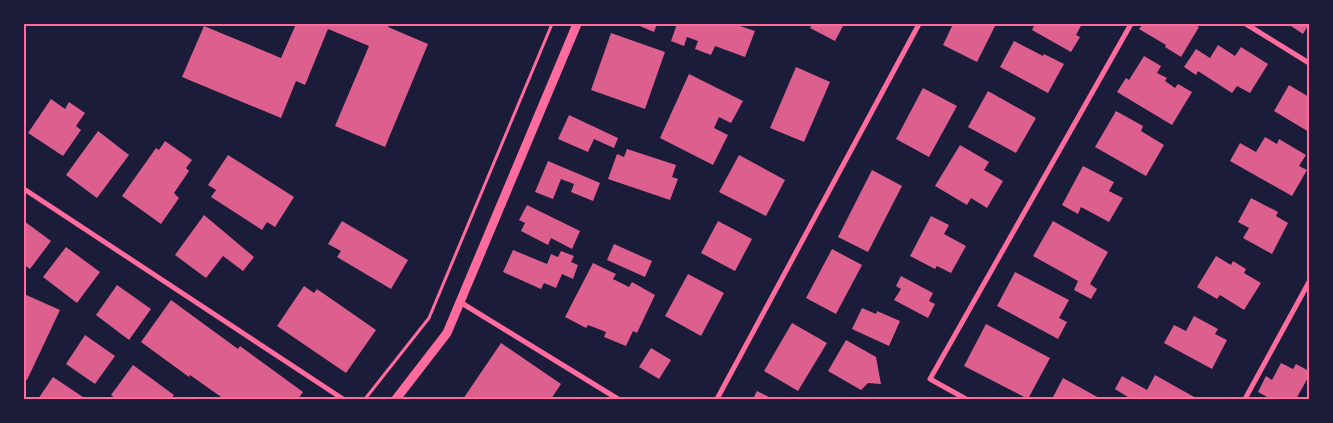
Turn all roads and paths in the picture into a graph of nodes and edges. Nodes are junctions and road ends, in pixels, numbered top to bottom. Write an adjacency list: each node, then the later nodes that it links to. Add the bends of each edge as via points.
1 (552, 24): 11 (path, via 429,318)
2 (577, 24): 9 (street)
3 (919, 24): 14 (street)
4 (1131, 24): 15 (street, via 930,380)
5 (1246, 24): 6 (street)
6 (1309, 63)
7 (24, 189): 10 (street)
8 (1309, 282): 16 (street)
9 (460, 302): 12 (street, via 447,333); 13 (street)
10 (344, 399)
11 (365, 399)
12 (396, 399)
13 (618, 399)
14 (718, 399)
15 (966, 399)
16 (1245, 399)

